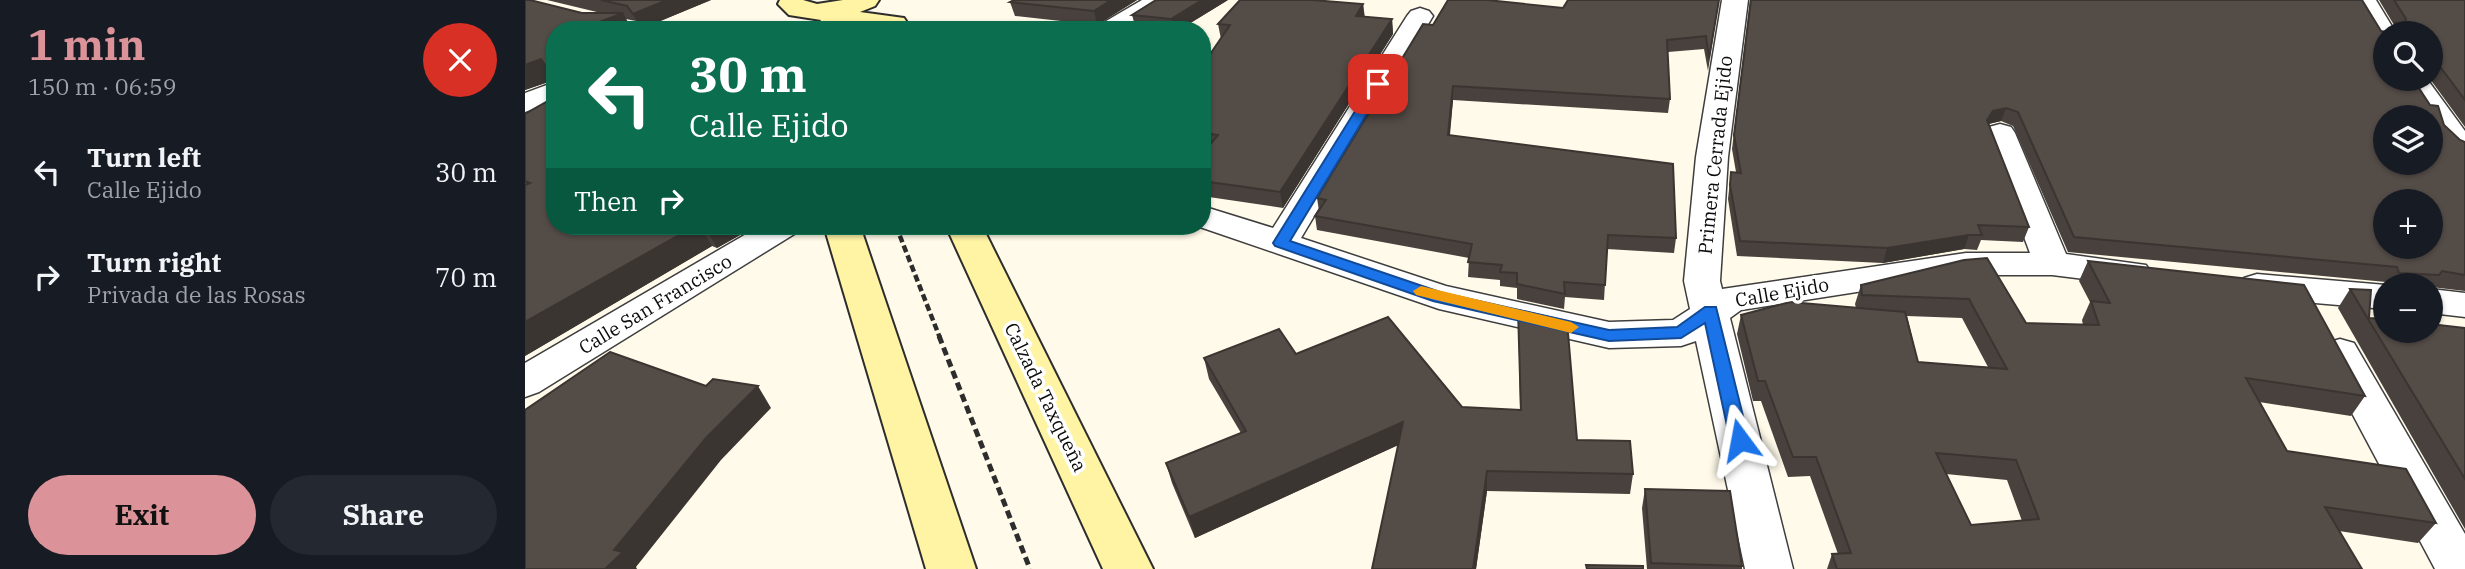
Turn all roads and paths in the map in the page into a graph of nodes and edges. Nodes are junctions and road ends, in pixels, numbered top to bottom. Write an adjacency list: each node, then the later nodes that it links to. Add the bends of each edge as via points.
1 (866, 0): 5 (main road, via 823,11)
2 (1160, 0): 9 (street)
3 (1735, 0): 29 (street, Primera Cerrada Ejido, via 1712,157 1702,281)
4 (2364, 0): 10 (street)
5 (793, 11)
6 (1420, 16): 21 (street)
7 (891, 18): 8 (main road)
8 (854, 21)
9 (1125, 21)
10 (2376, 21)
11 (2421, 91): 15 (street, via 2448,132)
12 (546, 94): 13 (street)
13 (525, 103)
14 (2000, 133): 22 (street)
15 (2465, 148)
16 (1211, 219): 21 (street, Calle Ejido)
17 (769, 235): 30 (street, Calle San Francisco)
18 (845, 235): 31 (main road)
19 (900, 235): 32 (path)
20 (968, 235): 33 (main road, Calzada Taxqueña)
21 (1281, 243): 29 (street, Calle Ejido, via 1439,297 1609,335 1681,332)
22 (2052, 264): 23 (street, Calle Ejido); 29 (street, Calle Ejido, via 1966,264 1731,299)
23 (2172, 277)
24 (2226, 283): 25 (street)
25 (2306, 291): 26 (street); 35 (street)
26 (2373, 296)
27 (2443, 302): 28 (street)
28 (2465, 305)
29 (1710, 311): 34 (street, Primera Cerrada Ejido)
30 (525, 383)
31 (951, 569)
32 (1030, 569)
33 (1128, 569)
34 (1769, 569)
35 (2460, 569)

